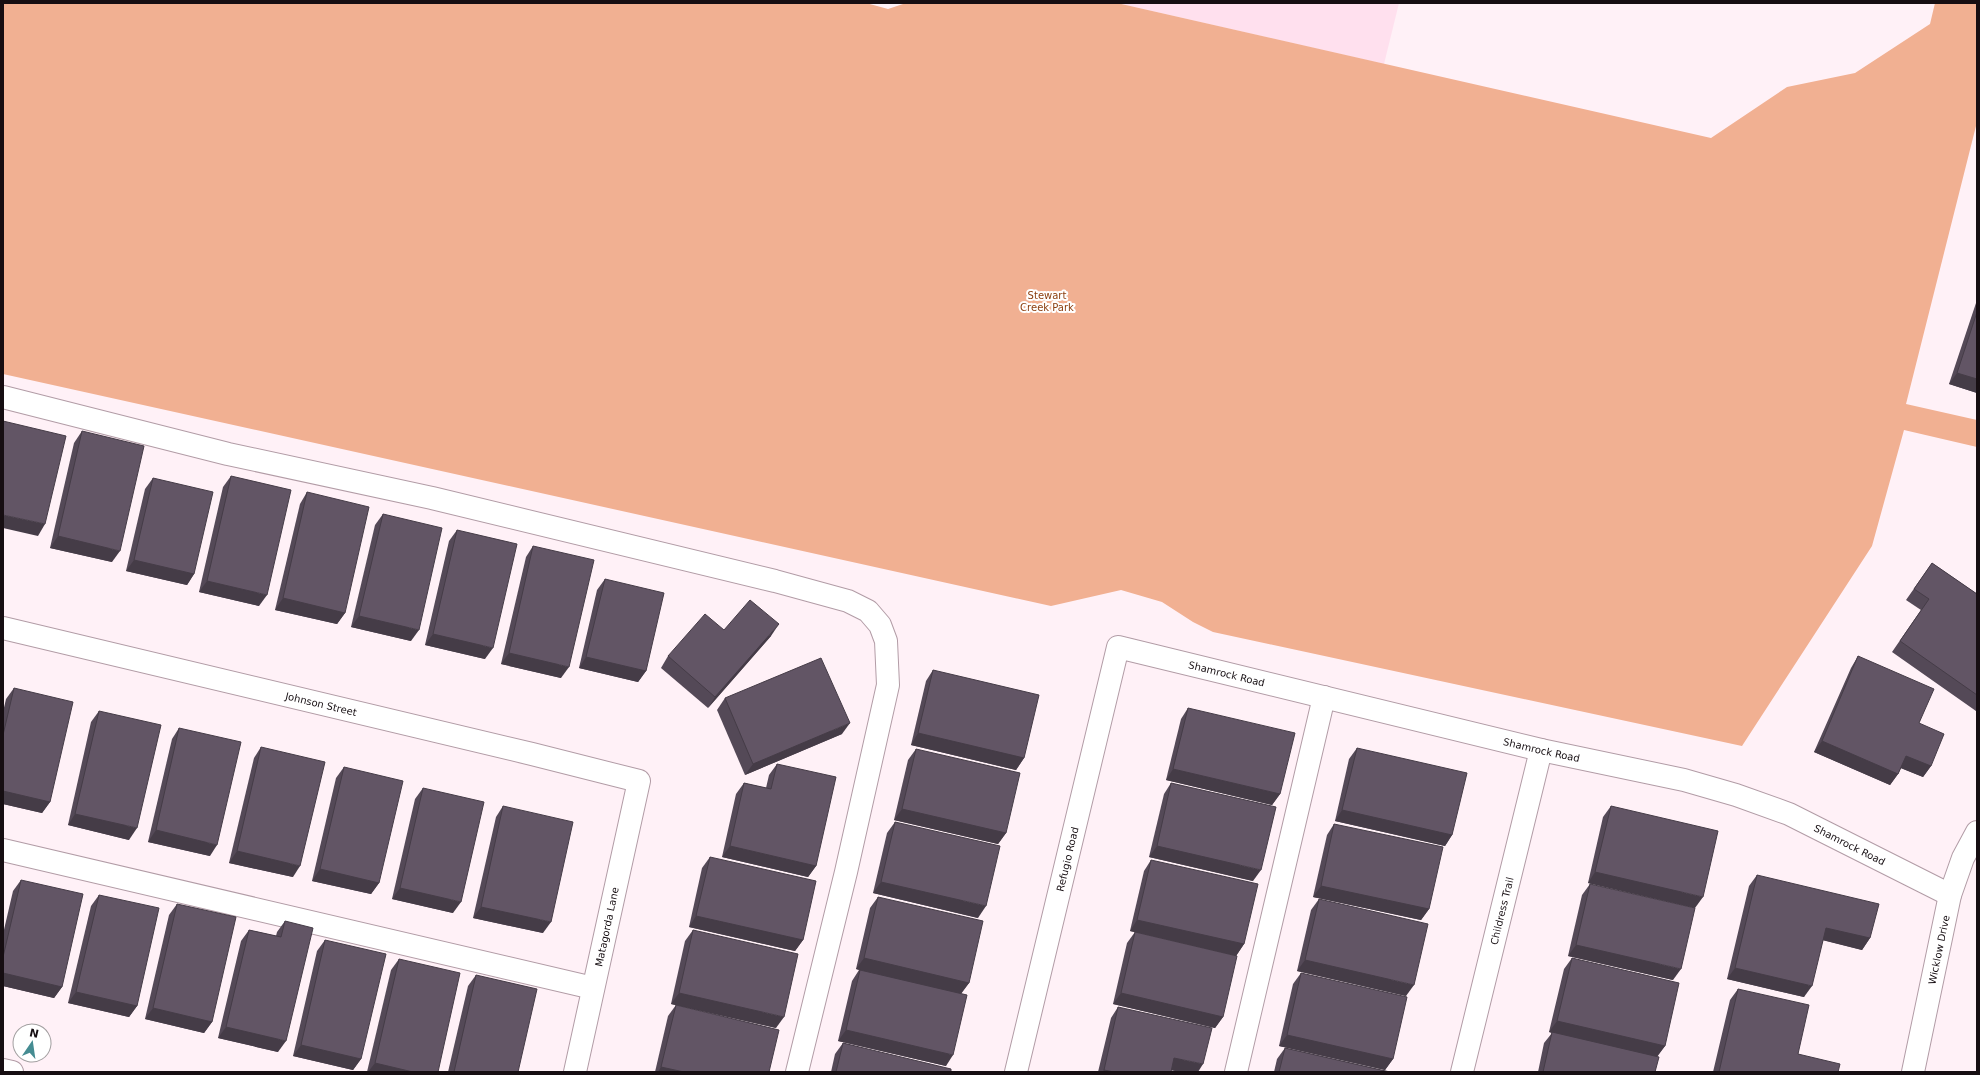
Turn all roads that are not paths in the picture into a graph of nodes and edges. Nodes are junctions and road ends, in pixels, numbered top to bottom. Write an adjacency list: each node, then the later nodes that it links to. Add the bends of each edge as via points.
1 (3, 397): 14 (street, via 228,454 432,498 767,579 848,601 868,611 880,625 886,641 888,685)
2 (3, 628): 6 (street, Johnson Street)
3 (1118, 647): 4 (street, Shamrock Road); 15 (street, Refugio Road)
4 (1324, 697): 5 (street, Shamrock Road); 16 (street)
5 (1541, 750): 9 (street, Shamrock Road, via 1684,780 1789,814); 17 (street, Childress Trail)
6 (639, 781): 10 (street, Matagorda Lane)
7 (1977, 832): 9 (street, Wicklow Drive, via 1963,858)
8 (3, 850): 10 (street)
9 (1950, 895): 18 (street, Wicklow Drive)
10 (593, 988): 13 (street, Matagorda Lane)
11 (3, 1070): 12 (street)
12 (12, 1072)
13 (575, 1072)
14 (797, 1072)
15 (1016, 1072)
16 (1236, 1072)
17 (1462, 1072)
18 (1913, 1072)

